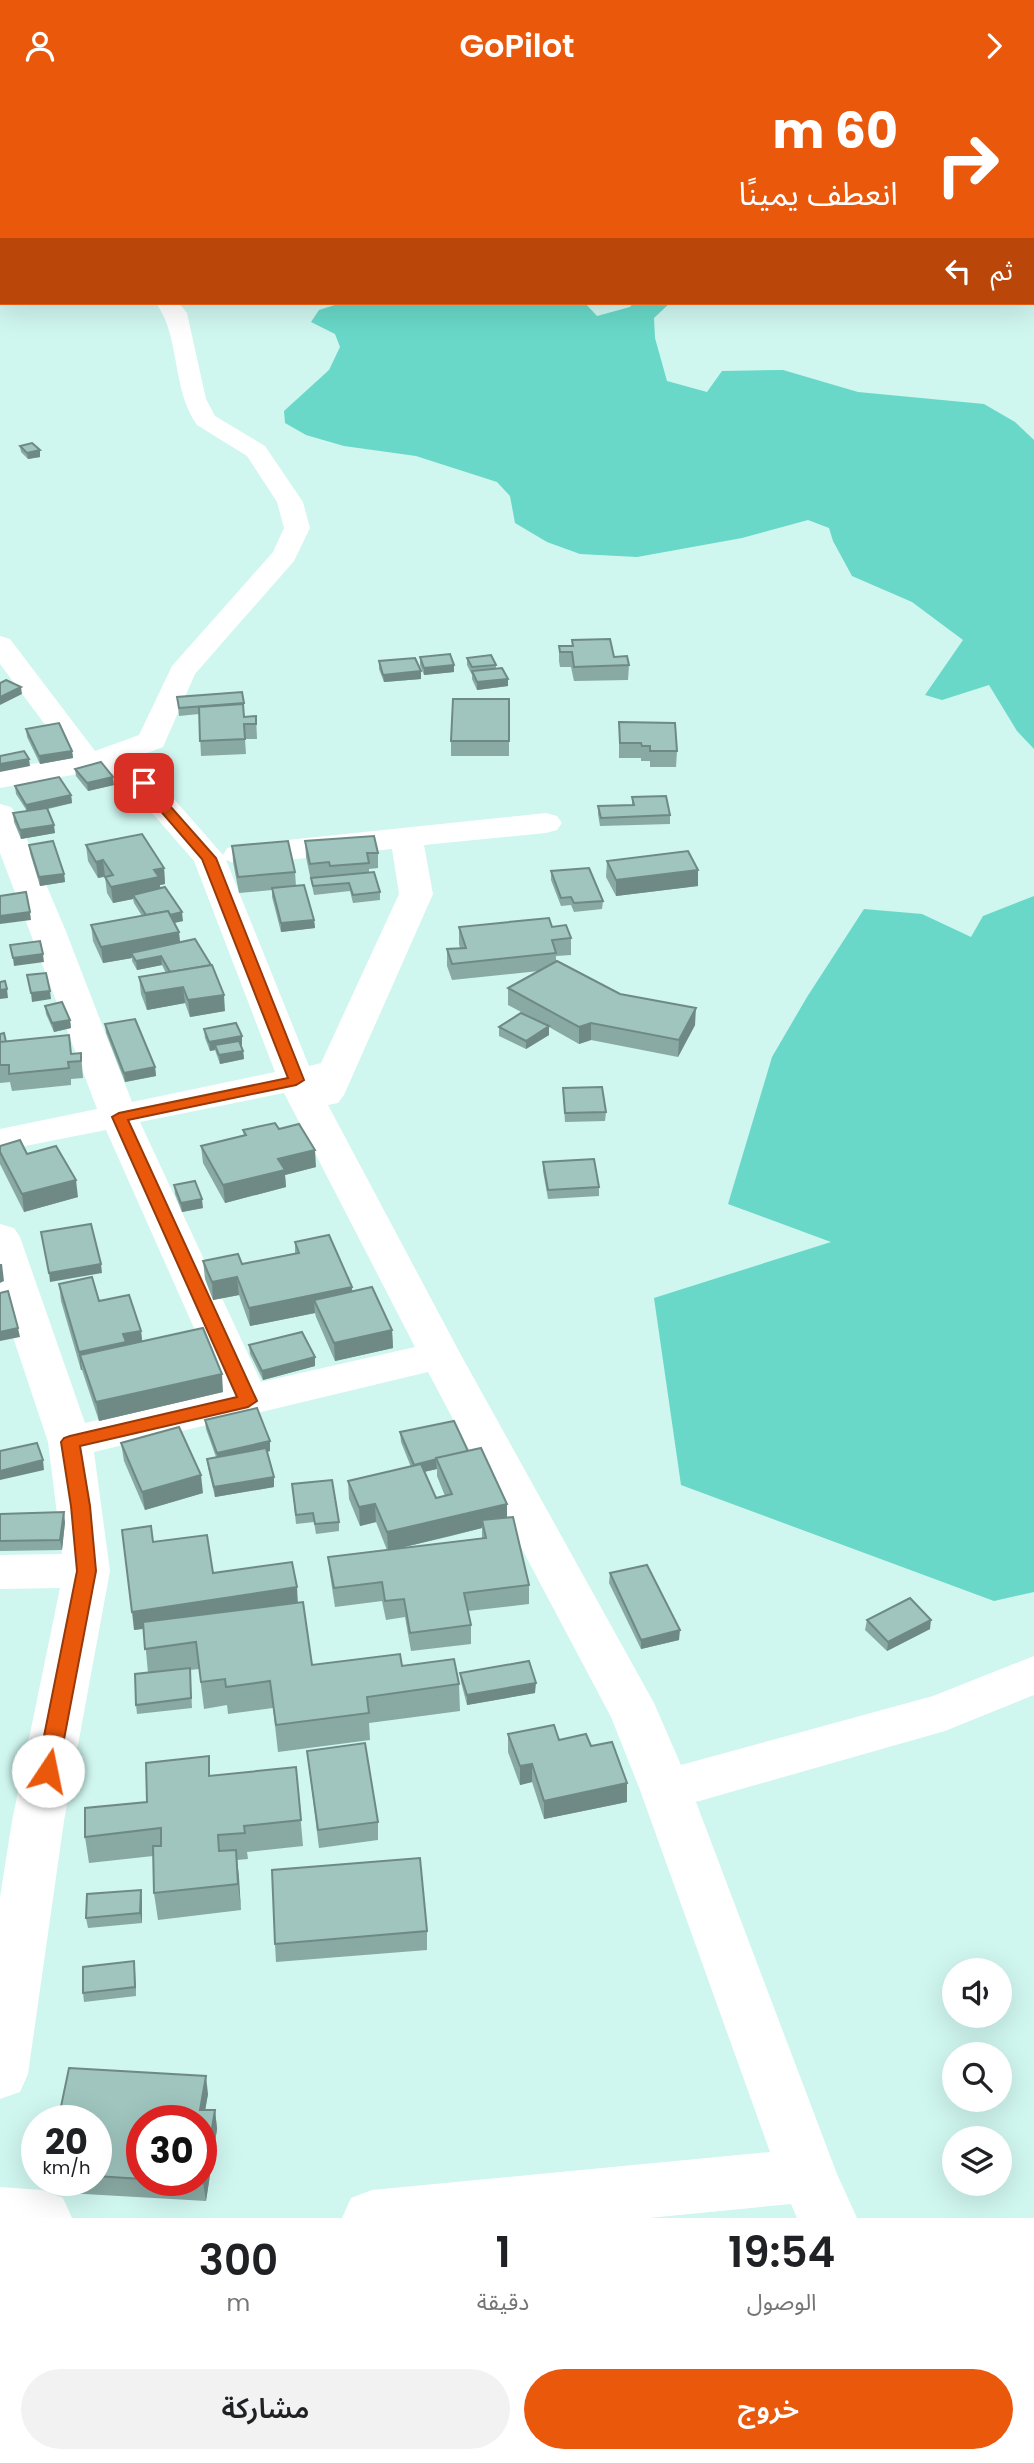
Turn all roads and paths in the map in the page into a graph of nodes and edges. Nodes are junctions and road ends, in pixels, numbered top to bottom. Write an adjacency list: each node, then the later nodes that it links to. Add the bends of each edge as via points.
1 (169, 305): 3 (street, via 176,313 194,399 205,420 256,451 290,502 298,528 285,555 182,672 152,741)
2 (0, 645): 3 (street)
3 (89, 763): 4 (street); 8 (street, via 127,765)
4 (0, 779)
5 (0, 814): 12 (street)
6 (546, 823): 7 (street)
7 (406, 837): 8 (street); 9 (street, via 416,894)
8 (209, 858): 10 (street)
9 (336, 1071): 10 (street); 11 (street)
10 (296, 1080): 11 (street); 12 (street)
11 (315, 1116): 15 (street)
12 (119, 1117): 13 (street); 16 (street)
13 (0, 1140)
14 (0, 1237): 17 (street)
15 (440, 1355): 16 (street); 21 (street, via 636,1717)
16 (248, 1401): 17 (street)
17 (70, 1442): 18 (street)
18 (87, 1571): 19 (street); 22 (street, via 38,1821)
19 (0, 1572)
20 (1034, 1675): 21 (street, via 945,1712)
21 (666, 1790): 23 (street)
22 (0, 2074)
23 (818, 2196): 26 (street)
24 (0, 2215): 25 (street)
25 (42, 2218)
26 (372, 2218)

